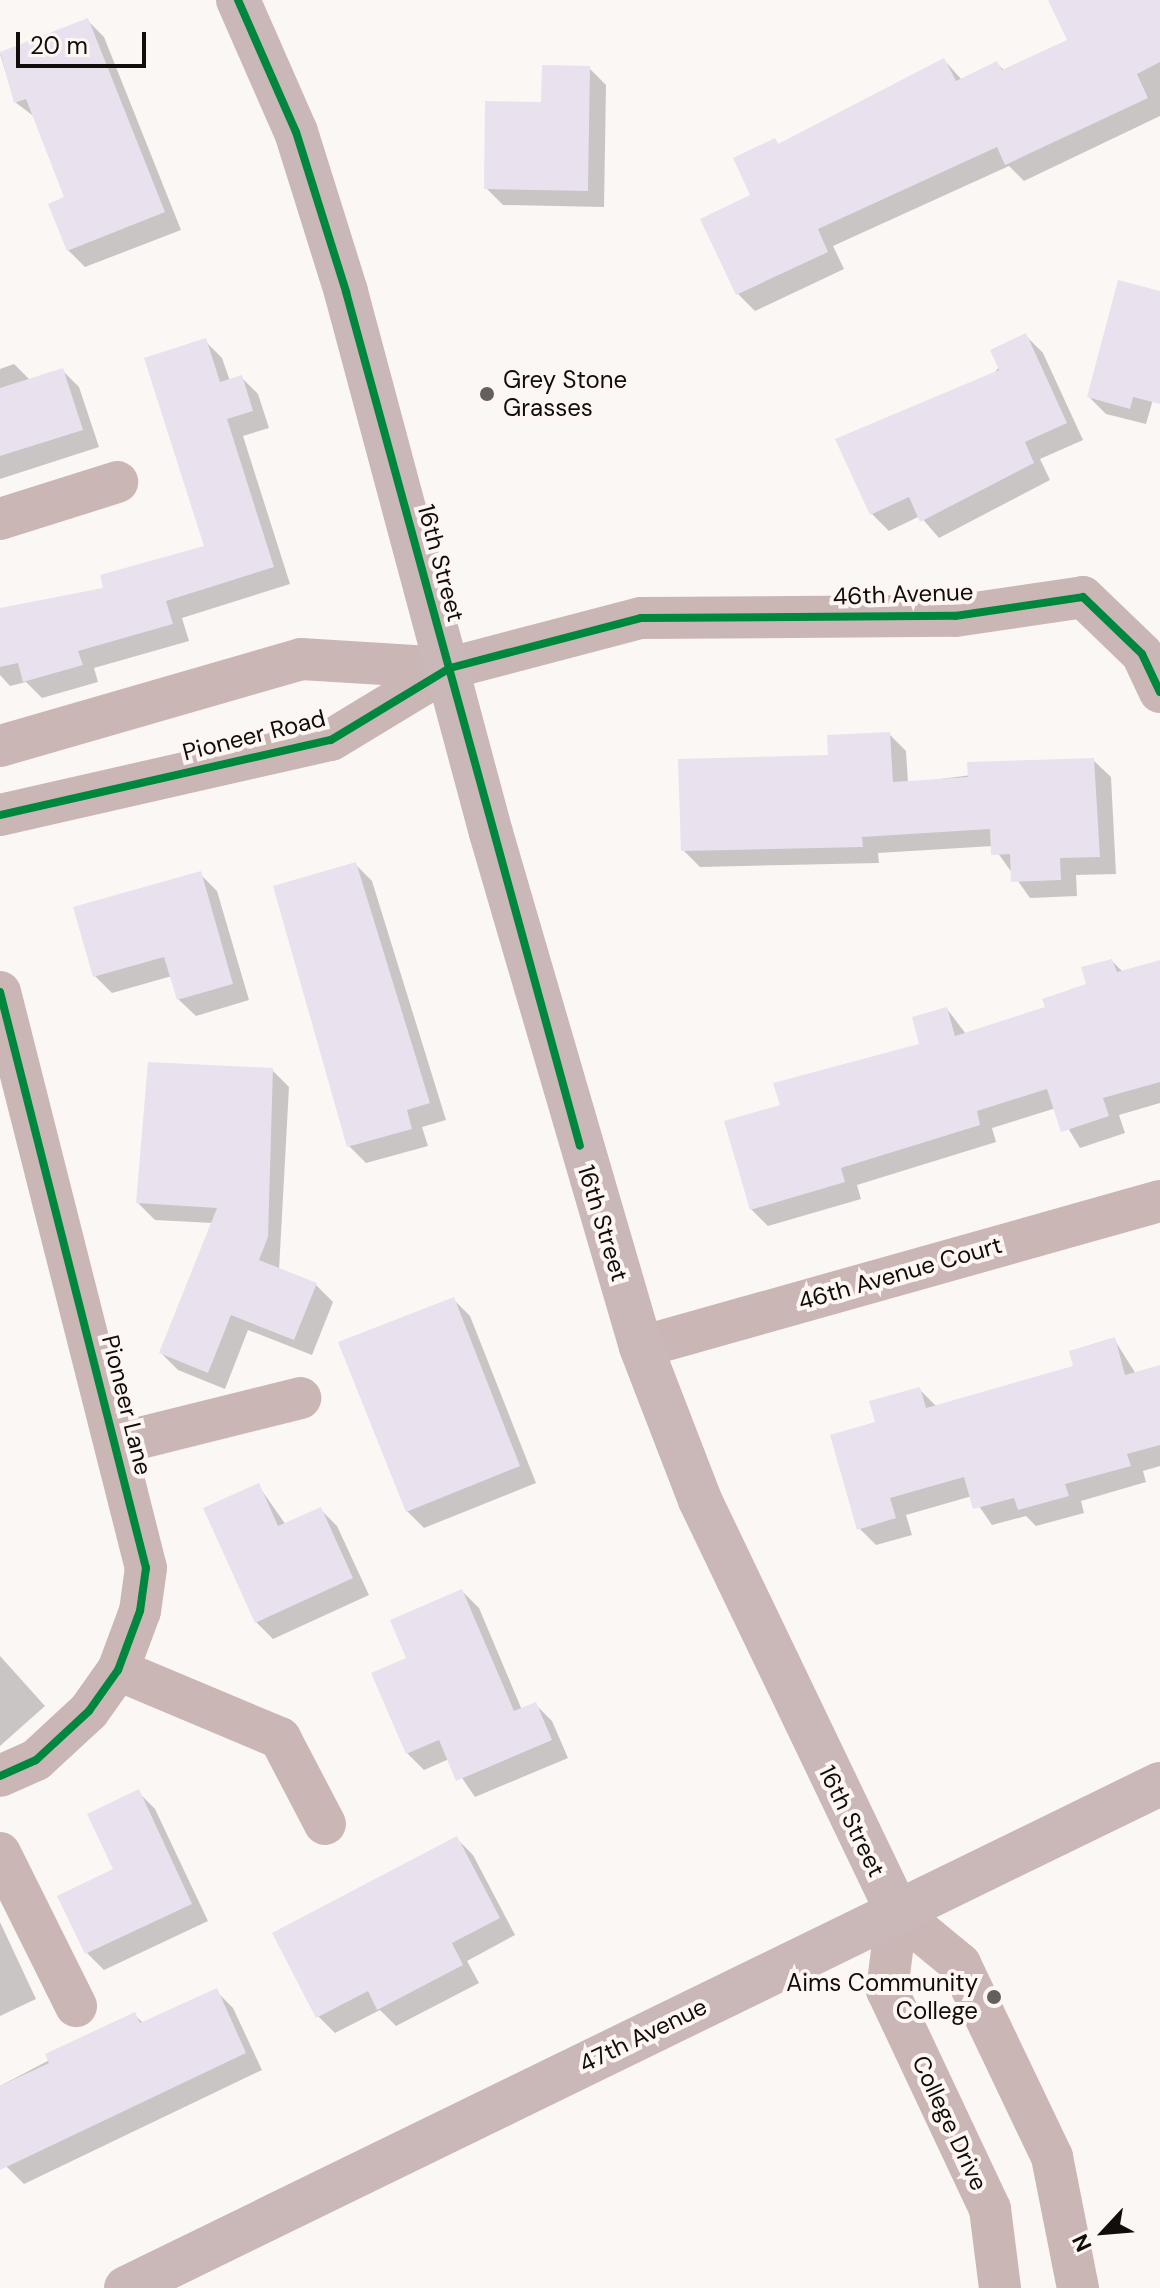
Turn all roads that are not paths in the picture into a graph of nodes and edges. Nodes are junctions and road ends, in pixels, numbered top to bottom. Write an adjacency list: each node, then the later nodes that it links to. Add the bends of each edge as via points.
1 (238, 0): 5 (main road, 16th Street, via 296,132)
2 (117, 482): 3 (street)
3 (0, 519)
4 (641, 618): 5 (street, Pioneer Road); 6 (street, 46th Avenue, via 955,616 1083,597 1142,654)
5 (450, 668): 7 (street, Pioneer Road, via 301,659); 8 (street, Pioneer Road, via 331,740); 11 (main road, 16th Street)
6 (1160, 692)
7 (0, 746)
8 (0, 815)
9 (0, 992): 13 (street, Pioneer Lane)
10 (1160, 1201): 11 (street, 46th Avenue Court)
11 (641, 1347): 19 (main road, 16th Street, via 700,1500)
12 (300, 1398): 13 (street)
13 (116, 1444): 14 (street, Pioneer Lane, via 146,1568 140,1611)
14 (118, 1670): 15 (street, Pioneer Lane, via 89,1711 36,1760); 17 (street, via 280,1738)
15 (0, 1776)
16 (1160, 1784): 19 (main road, 47th Avenue)
17 (325, 1824)
18 (0, 1853): 20 (street)
19 (897, 1912): 21 (main road, 47th Avenue); 22 (street, College Drive, via 887,1990 990,2209); 23 (street, via 960,1964 1052,2157)
20 (76, 2006)
21 (126, 2288)
22 (1000, 2288)
23 (1078, 2288)

